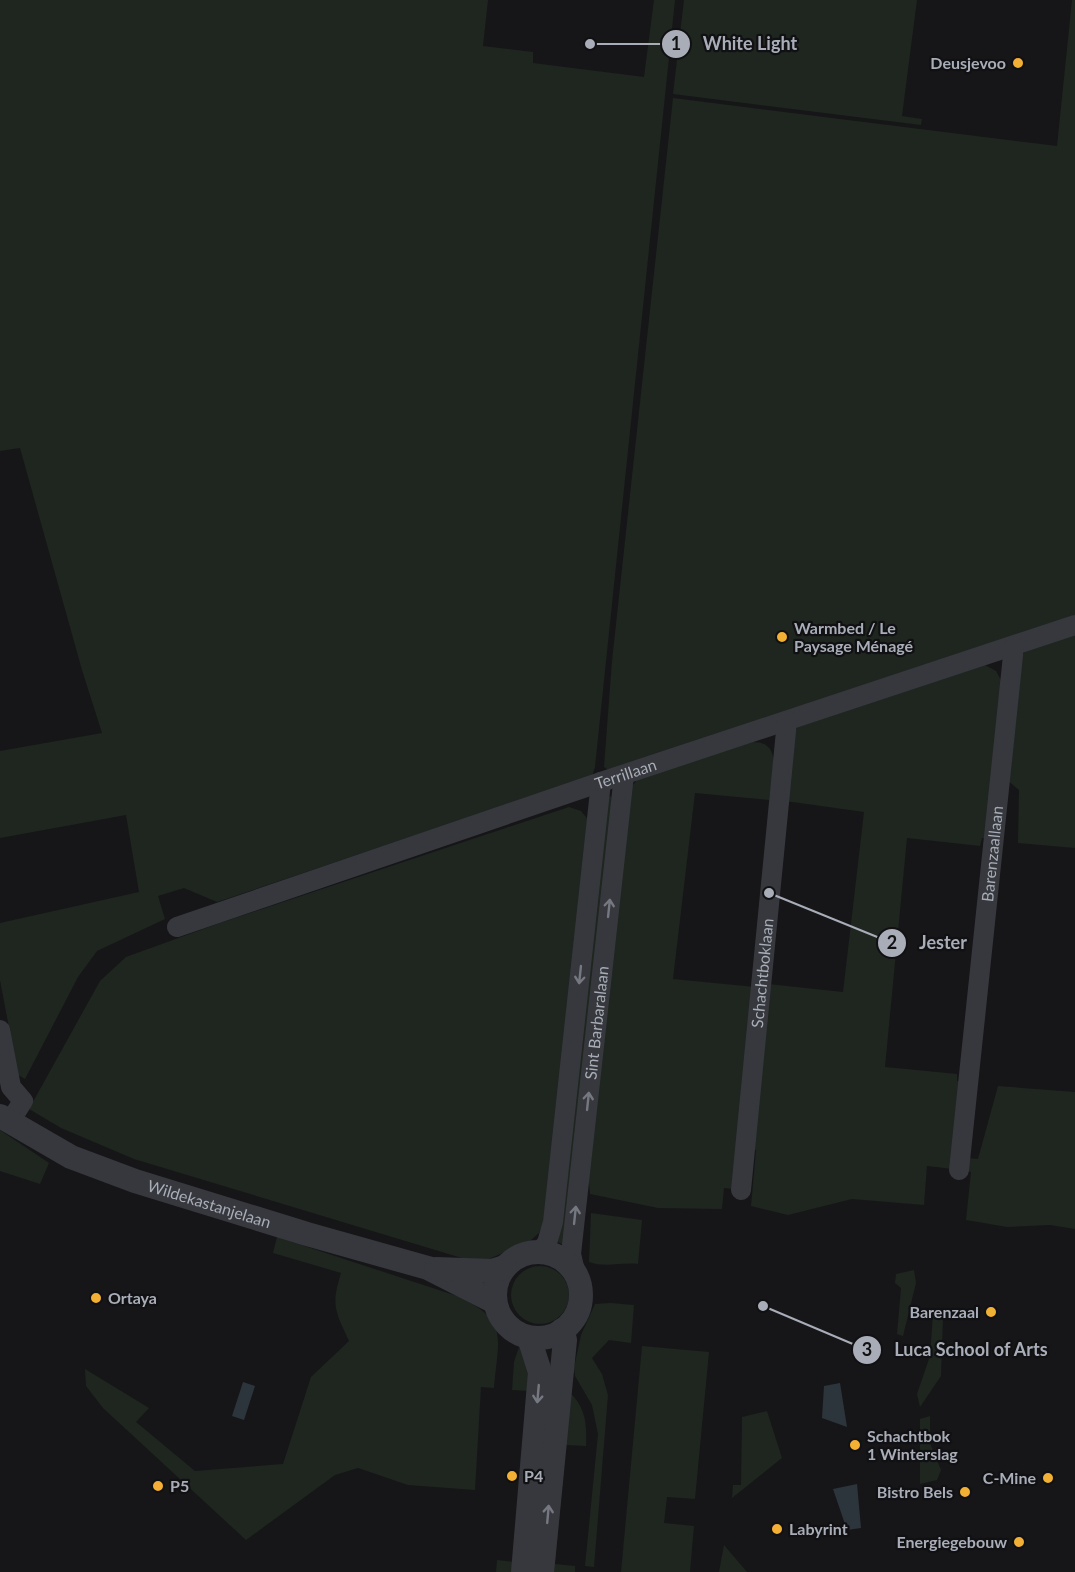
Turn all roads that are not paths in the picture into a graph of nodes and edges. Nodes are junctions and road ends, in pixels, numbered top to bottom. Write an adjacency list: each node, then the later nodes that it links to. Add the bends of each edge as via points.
1 (1075, 625): 2 (street, Terrillaan)
2 (1014, 646): 3 (street, Terrillaan); 4 (street, Barenzaallaan)
3 (994, 652): 4 (street); 5 (street, Terrillaan)
4 (1008, 687): 13 (street, Barenzaallaan)
5 (787, 721): 6 (street, Terrillaan); 7 (street, Schachtboklaan)
6 (767, 728): 7 (street); 8 (street, Terrillaan)
7 (782, 759): 14 (street, Schachtboklaan)
8 (624, 775): 9 (street, Terrillaan); 18 (street, Sint Barbaralaan, one-way to 8, via 571,1254)
9 (601, 782): 10 (street, Terrillaan); 15 (street, Sint Barbaralaan, one-way to 15, via 553,1222 547,1243)
10 (177, 927)
11 (0, 1030): 12 (street, via 11,1087 23,1101)
12 (5, 1120): 17 (street, Wildekastanjelaan, via 71,1157 135,1181)
13 (959, 1170)
14 (741, 1190)
15 (540, 1251): 16 (street, Wildekastanjelaan, via 517,1257); 18 (street, via 562,1258)
16 (505, 1267): 17 (street, Wildekastanjelaan, via 492,1271); 19 (street, via 498,1279)
17 (428, 1268): 19 (street, Wildekastanjelaan)
18 (575, 1271): 20 (street, via 582,1299 578,1312)
19 (495, 1302): 21 (street, via 506,1325)
20 (562, 1330): 21 (street, via 544,1338); 23 (street, one-way to 20, via 565,1345)
21 (529, 1338): 22 (street, one-way to 22, via 540,1372)
22 (523, 1572)
23 (542, 1572)

